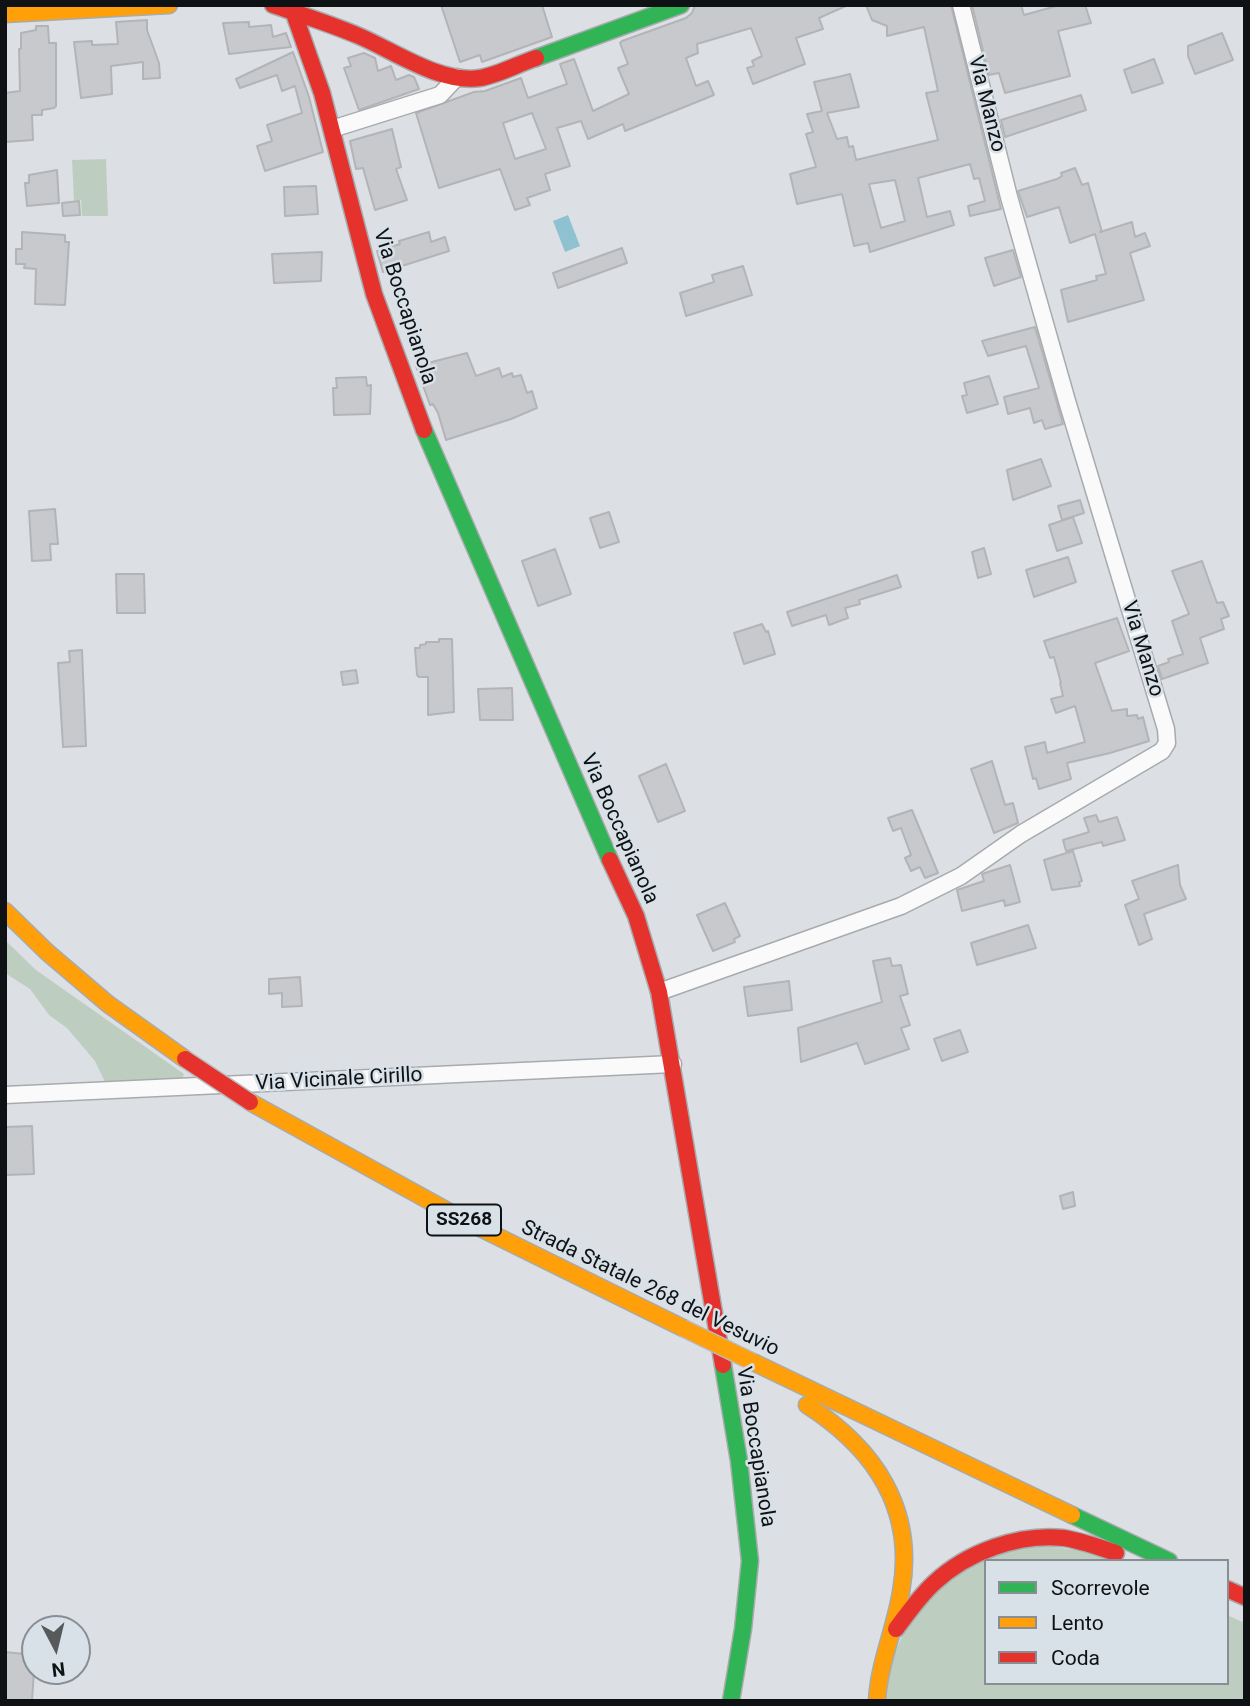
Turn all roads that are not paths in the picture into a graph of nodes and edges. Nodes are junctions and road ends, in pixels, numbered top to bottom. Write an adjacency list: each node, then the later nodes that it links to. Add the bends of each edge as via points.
1 (169, 5): 6 (main road)
2 (273, 5): 5 (main road)
3 (681, 5): 7 (main road, via 480,78)
4 (961, 5): 10 (street, Via Manzo, via 1013,210 1167,743 1162,751 931,892)
5 (292, 8): 7 (main road, via 435,72); 8 (main road, Via Boccapianola)
6 (5, 13)
7 (457, 77): 8 (street, via 439,95)
8 (332, 129): 10 (main road, Via Boccapianola, via 374,294 405,381 636,916)
9 (5, 911): 13 (main road, Strada Statale 268 del Vesuvio / SS268, bridge, via 108,1004 250,1102 423,1199)
10 (659, 992): 11 (main road, Via Boccapianola)
11 (673, 1064): 12 (street, Via Vicinale Cirillo); 19 (main road, Via Boccapianola, via 739,1461 750,1560)
12 (5, 1095)
13 (753, 1362): 15 (main road, Strada Statale 268 del Vesuvio / SS268); 18 (main road, via 789,1395 828,1416 855,1439 884,1476 900,1518 904,1561)
14 (1130, 1559): 18 (main road, via 1079,1540 1009,1543 970,1558 940,1577)
15 (1165, 1559)
16 (1229, 1590): 17 (main road)
17 (1245, 1597)
18 (891, 1634): 20 (main road, via 883,1655)
19 (731, 1701)
20 (877, 1701)

